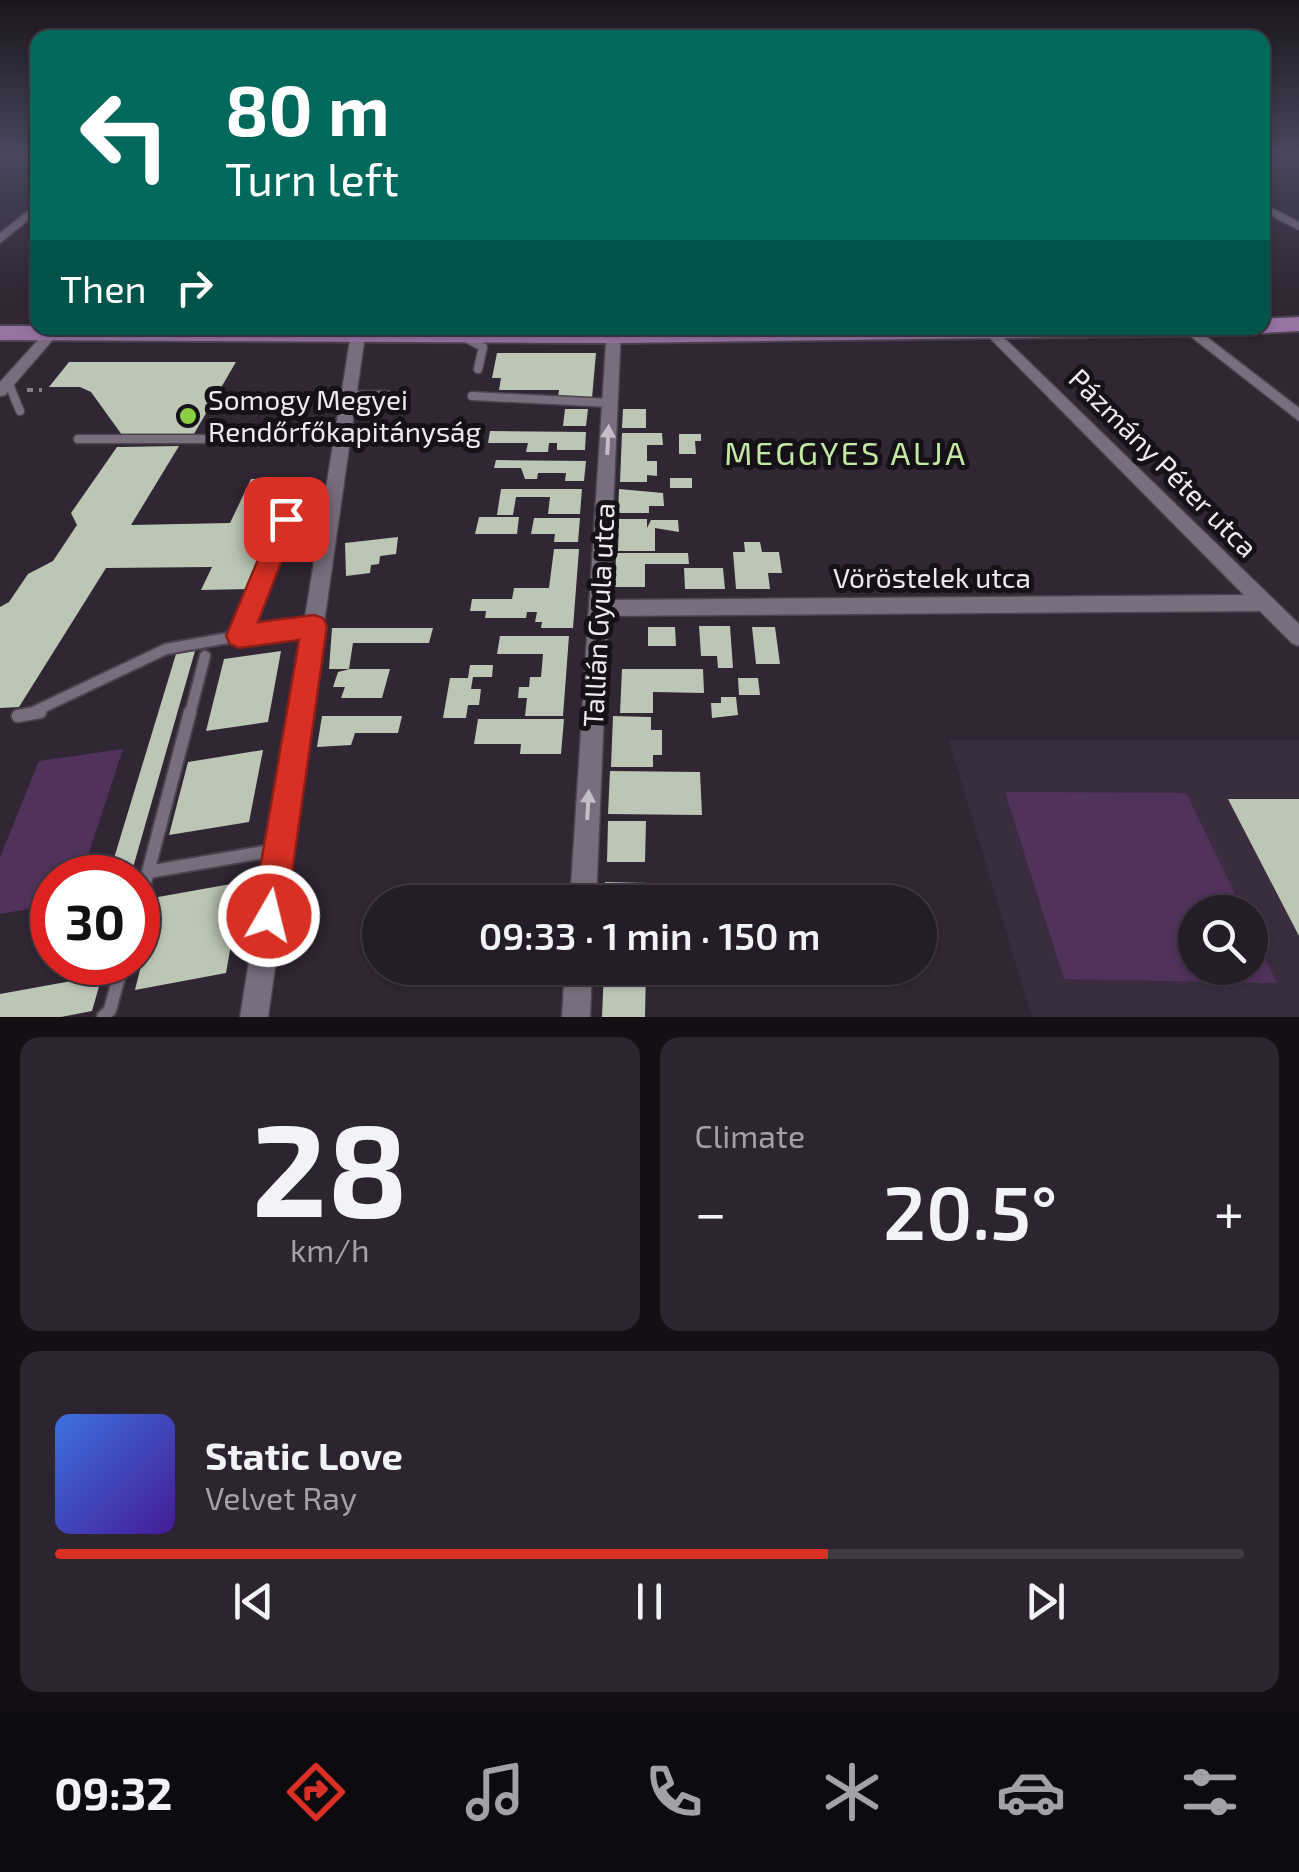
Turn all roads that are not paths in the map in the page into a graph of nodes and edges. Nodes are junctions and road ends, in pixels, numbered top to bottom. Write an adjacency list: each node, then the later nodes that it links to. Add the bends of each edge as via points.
1 (1270, 211): 3 (street)
2 (30, 213): 4 (street)
3 (1299, 227)
4 (0, 239)
5 (1299, 324): 6 (main road)
6 (1270, 326)
7 (30, 331): 8 (main road)
8 (0, 333)
9 (49, 335): 18 (street)
10 (357, 335): 19 (street)
11 (434, 335): 16 (main road)
12 (493, 335): 16 (main road)
13 (614, 335): 22 (street, Tallián Gyula utca)
14 (995, 335): 28 (street, Pázmány Péter utca)
15 (1197, 335): 24 (street)
16 (453, 336): 17 (lane, via 483,347)
17 (478, 369)
18 (4, 387): 23 (lane)
19 (347, 396): 20 (lane); 25 (street)
20 (387, 396)
21 (472, 396): 22 (lane)
22 (610, 402): 29 (street, Tallián Gyula utca, one-way to 22)
23 (20, 411)
24 (1299, 416)
25 (339, 439): 26 (lane); 30 (street)
26 (78, 440)
27 (286, 519): 32 (lane)
28 (1265, 603): 29 (street, Vöröstelek utca); 31 (street, Pázmány Péter utca)
29 (600, 608): 38 (street, Tallián Gyula utca, one-way to 29)
30 (314, 626): 32 (lane); 35 (street)
31 (1295, 629)
32 (239, 636): 34 (lane, via 166,648 38,713)
33 (204, 656): 36 (lane)
34 (18, 716)
35 (279, 849): 37 (lane); 42 (street)
36 (152, 855)
37 (160, 870)
38 (584, 885)
39 (117, 985): 41 (lane)
40 (578, 985): 43 (street)
41 (103, 1017)
42 (254, 1017)
43 (576, 1017)

